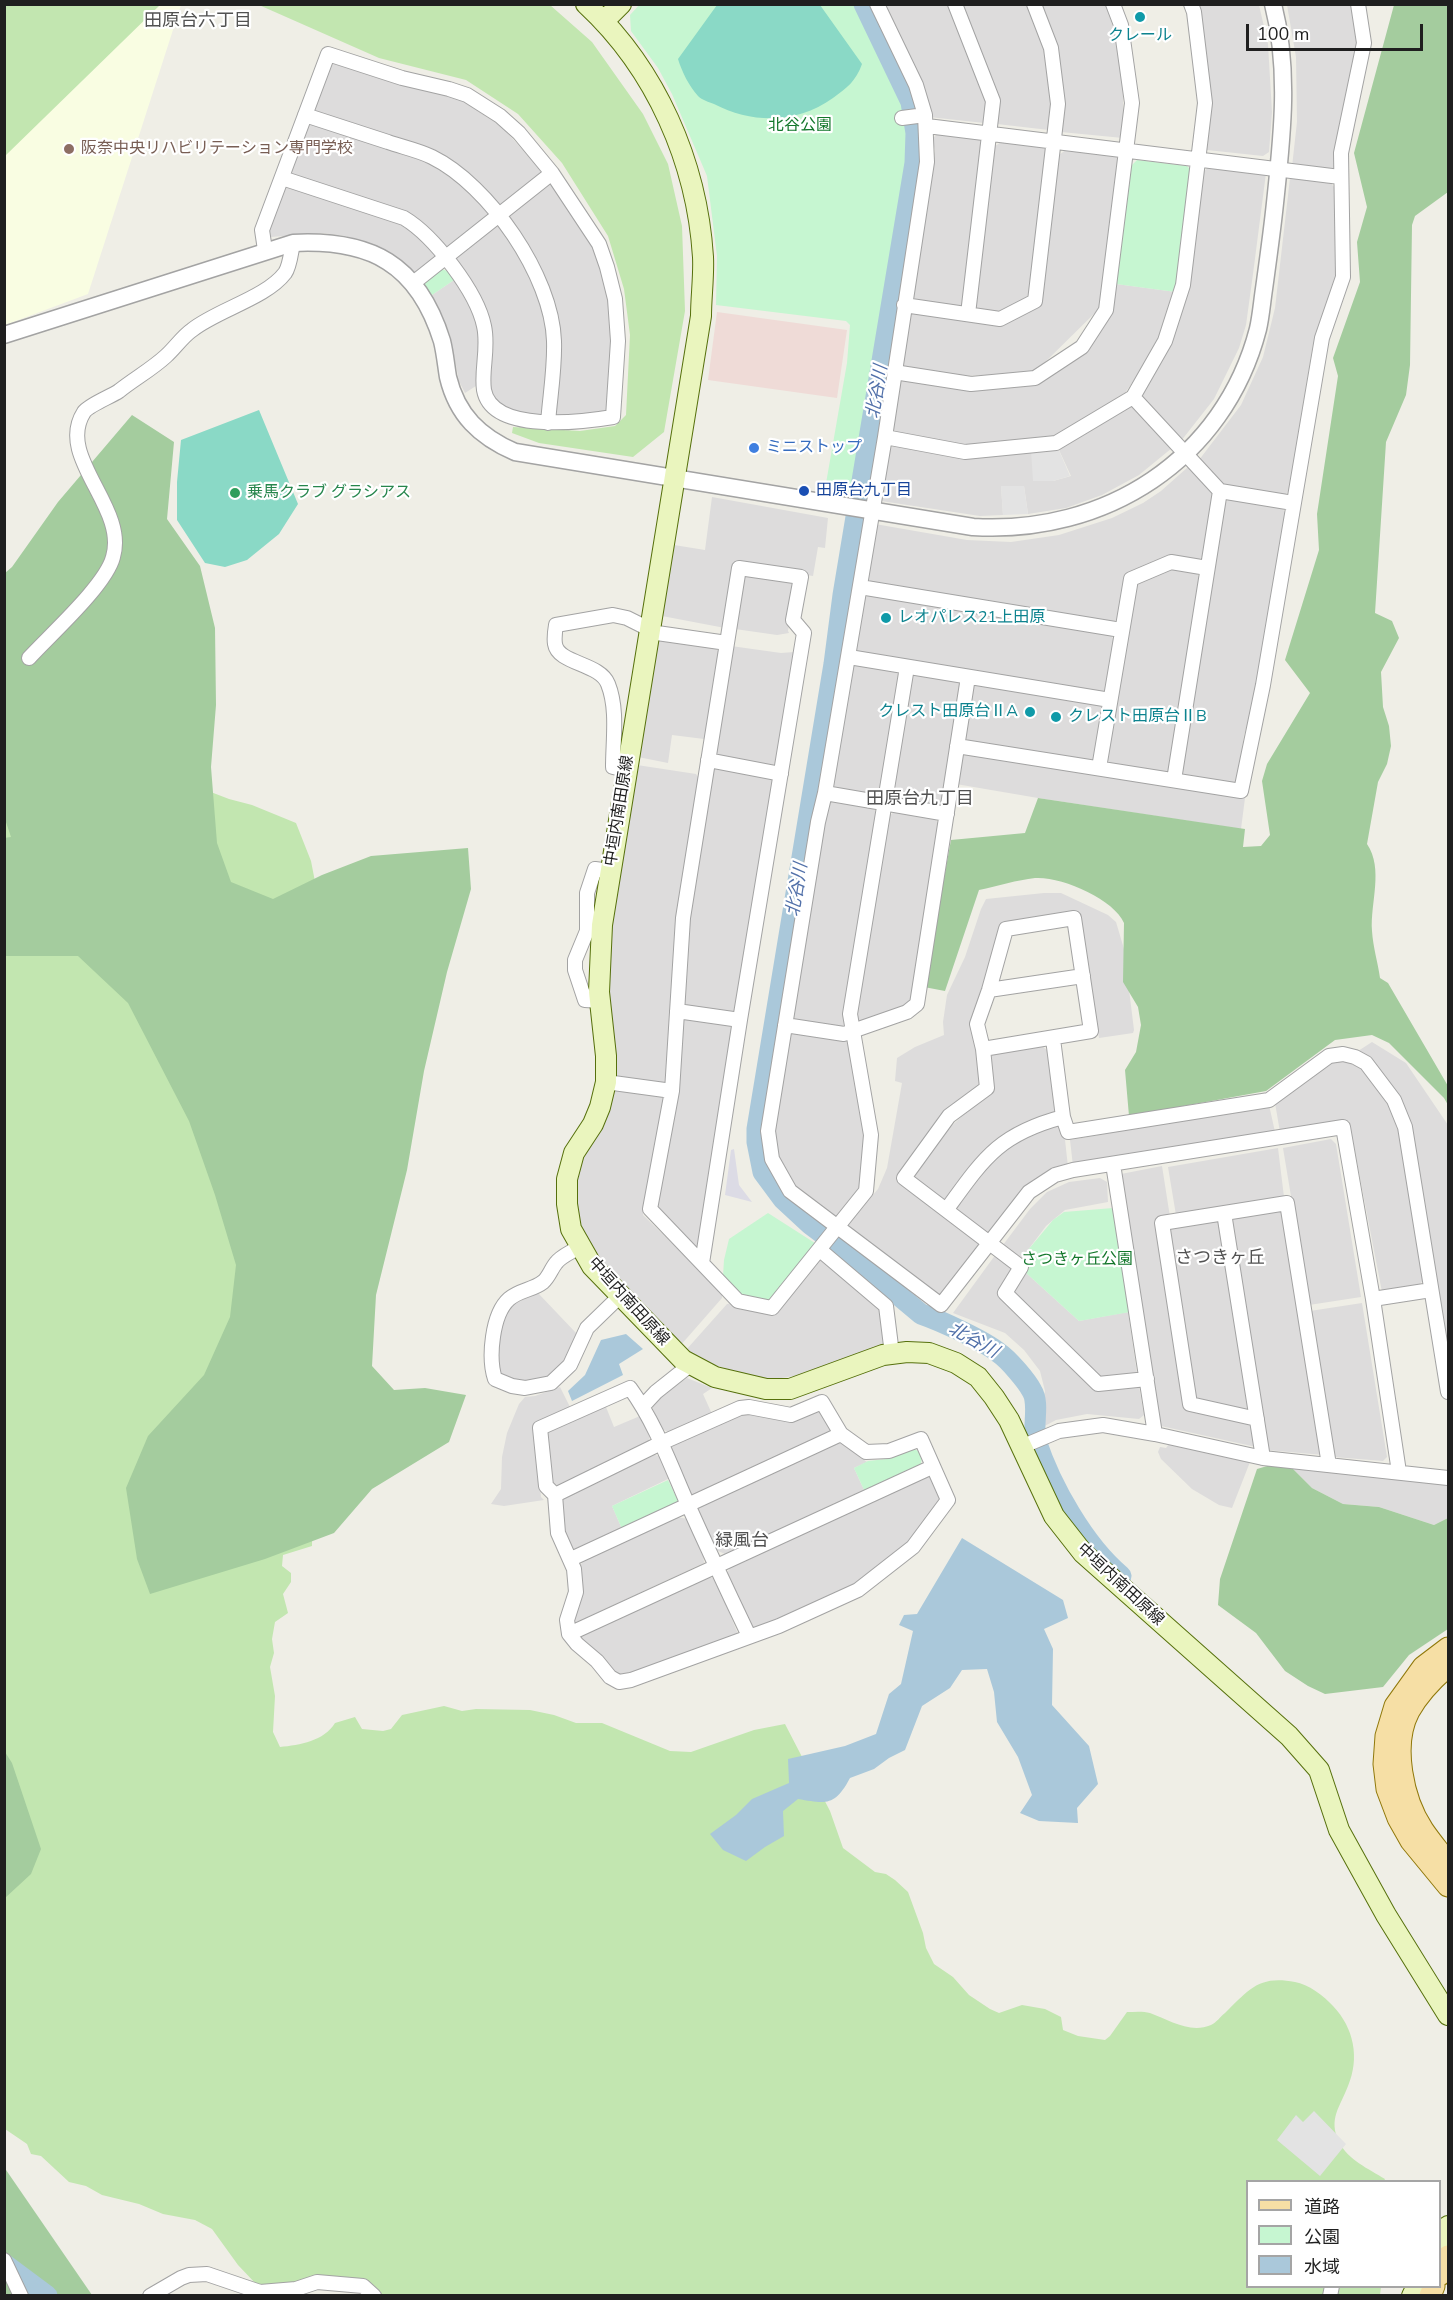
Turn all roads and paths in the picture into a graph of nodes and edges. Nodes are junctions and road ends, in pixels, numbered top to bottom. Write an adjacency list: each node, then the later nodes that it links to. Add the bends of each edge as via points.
1 (586, 4): 10 (main road, 中垣内南田原線)
2 (621, 4): 10 (main road)
3 (877, 4): 13 (street, via 916,85)
4 (955, 4): 14 (street, via 993,101)
5 (1034, 4): 15 (street, via 1051,48 1058,104)
6 (1113, 4): 16 (street, via 1121,25 1132,103)
7 (1191, 4): 17 (street, via 1205,103)
8 (1273, 4): 18 (street, via 1284,86)
9 (1358, 4): 20 (street, via 1364,43 1341,153)
10 (604, 21): 35 (main road, 中垣内南田原線, via 664,108 694,195 703,257 701,316)
11 (305, 115): 19 (street, via 328,54 467,95 519,133); 21 (street); 22 (street, via 429,155 470,182)
12 (902, 118): 13 (street)
13 (924, 119): 14 (street); 27 (street, via 927,162)
14 (991, 134): 15 (street); 28 (street)
15 (1053, 143): 16 (street); 28 (street, via 1035,300 1000,319)
16 (1126, 151): 17 (street); 30 (street, via 1106,310 1082,347 1035,378 971,384)
17 (1199, 159): 18 (street); 31 (street, via 1183,285 1165,341)
18 (1279, 169): 20 (street); 34 (street, via 1258,328 1225,406)
19 (552, 173): 22 (street); 32 (street, via 599,244 615,299 618,341 613,417)
20 (1340, 177): 37 (street, via 1343,277 1322,338)
21 (282, 178): 24 (street, via 262,230); 25 (street, via 404,218)
22 (499, 215): 25 (street); 32 (street, via 536,273 552,319)
23 (293, 243): 24 (street); 26 (street, via 351,245 395,266); 45 (street, via 286,272 273,285 192,330 165,357 107,400 86,409 78,423 77,438 82,460 115,530 114,557 104,578)
24 (264, 250): 29 (street)
25 (446, 257): 26 (street); 32 (street, via 477,304 484,326 484,392 491,404 523,421)
26 (412, 284): 35 (street, via 436,324 456,400 471,424 492,442 515,452)
27 (904, 305): 28 (street); 30 (street)
28 (968, 315)
29 (4, 334)
30 (894, 372): 33 (street)
31 (1133, 397): 33 (street, via 1056,443 965,452); 34 (street)
32 (548, 423)
33 (885, 437): 38 (street)
34 (1184, 455): 36 (street); 38 (street, via 1131,494 1054,522 984,528)
35 (674, 479): 38 (street); 41 (main road, 中垣内南田原線)
36 (1220, 491): 37 (street); 39 (street)
37 (1293, 503): 56 (street, via 1242,791)
38 (870, 510): 40 (street)
39 (1207, 568): 42 (street, via 1171,562 1131,579); 56 (street)
40 (860, 587): 42 (street); 44 (street)
41 (649, 630): 43 (street); 49 (main road, 中垣内南田原線); 50 (street, via 613,615 556,625 555,644 559,653 601,673 608,682)
42 (1121, 630): 48 (street)
43 (727, 643): 52 (street); 55 (street, via 739,568 801,577 793,620 804,633)
44 (849, 657): 46 (street); 57 (street)
45 (29, 658)
46 (907, 667): 47 (street); 58 (street)
47 (968, 678): 48 (street); 51 (street)
48 (1110, 700): 53 (street)
49 (636, 707): 50 (street); 54 (main road, 中垣内南田原線)
50 (614, 708): 54 (street, via 613,767)
51 (957, 746): 53 (street); 59 (street)
52 (708, 760): 55 (street); 62 (street, via 683,918)
53 (1099, 768): 56 (street)
54 (626, 770): 68 (main road, 中垣内南田原線, via 600,948)
55 (781, 774): 63 (street)
56 (1174, 780)
57 (825, 793): 58 (street); 64 (street)
58 (885, 803): 59 (street); 65 (street, via 850,1014)
59 (946, 814): 65 (street, via 916,1004 908,1012)
60 (1083, 976): 61 (street); 61 (street, via 1074,918 1006,929); 66 (street, via 1090,1031)
61 (989, 990): 67 (street, via 977,1024)
62 (677, 1011): 63 (street); 69 (street)
63 (740, 1020): 78 (street)
64 (785, 1025): 65 (street); 74 (street, via 768,1131 772,1159 790,1191)
65 (852, 1032): 74 (street, via 871,1135 866,1191)
66 (1053, 1039): 67 (street); 70 (street)
67 (983, 1049): 72 (street, via 987,1089 950,1116 904,1178)
68 (606, 1082): 69 (street); 76 (main road, 中垣内南田原線, via 600,1107 574,1153 567,1179 571,1229)
69 (672, 1091): 78 (street, via 650,1209)
70 (1063, 1117): 72 (street, via 1033,1125 1001,1144 980,1164); 79 (street, via 1068,1132 1269,1100 1329,1056 1355,1057 1366,1063 1402,1115)
71 (1113, 1164): 75 (street, via 1074,1170 1043,1182 1029,1192); 81 (street, via 1343,1127); 84 (street)
72 (947, 1209): 75 (street)
73 (1224, 1213): 87 (street); 87 (street, via 1161,1222 1168,1271 1190,1404); 93 (street, via 1287,1203)
74 (837, 1228): 75 (street, via 941,1305); 77 (street)
75 (991, 1243): 84 (street, via 1021,1267 1005,1293 1098,1384)
76 (579, 1247): 80 (main road, 中垣内南田原線); 80 (street, via 557,1261 545,1281 510,1298 503,1306 496,1320 491,1354 495,1379 525,1388 551,1383 570,1365 587,1328)
77 (820, 1249): 78 (street, via 772,1308 738,1301); 82 (street, via 886,1306)
78 (702, 1263)
79 (1431, 1290): 81 (street); 85 (street)
80 (621, 1295): 83 (main road, 中垣内南田原線, via 665,1344)
81 (1373, 1299): 95 (street)
82 (892, 1354): 83 (main road, 中垣内南田原線, via 859,1362 790,1389 741,1384); 91 (main road, 中垣内南田原線, via 929,1353 978,1377 1009,1420)
83 (690, 1365): 86 (street)
84 (1147, 1379): 89 (street)
85 (1449, 1392)
86 (643, 1406): 90 (street); 97 (street, via 630,1388 540,1428 546,1486)
87 (1257, 1419): 92 (street)
88 (841, 1434): 90 (street, via 822,1402 791,1415 740,1408); 94 (street, via 866,1452 889,1451 921,1439); 98 (street)
89 (1155, 1434): 91 (street, via 1104,1425 1059,1431); 92 (street)
90 (661, 1443): 97 (street); 98 (street)
91 (1022, 1447): 107 (main road, 中垣内南田原線, via 1054,1516 1083,1553 1289,1736 1319,1770 1339,1830 1386,1915)
92 (1263, 1458): 93 (street)
93 (1329, 1465): 95 (street)
94 (932, 1467): 100 (street); 102 (street, via 948,1500 913,1547 858,1590)
95 (1399, 1472): 96 (street)
96 (1449, 1478)
97 (555, 1495): 99 (street, via 558,1533)
98 (688, 1505): 99 (street); 100 (street)
99 (571, 1559): 101 (street, via 576,1592 567,1620)
100 (716, 1566): 101 (street); 102 (street)
101 (569, 1634): 102 (street, via 619,1682)
102 (749, 1636)
103 (1449, 1648): 106 (main road, via 1423,1666 1395,1706 1386,1736 1384,1764 1387,1789 1398,1818 1411,1841)
104 (1449, 1666): 105 (main road, via 1409,1712 1400,1764 1412,1811)
105 (1449, 1863)
106 (1449, 1886)
107 (1449, 2015)
108 (1449, 2226): 109 (main road)
109 (1441, 2242)
110 (1449, 2256): 112 (main road)
111 (4, 2260): 114 (street)
112 (1441, 2273)
113 (1449, 2288): 117 (main road)
114 (21, 2295)
115 (150, 2295): 116 (street, via 189,2275 207,2274 260,2292 296,2289 317,2282 363,2286)
116 (374, 2295)
117 (1445, 2295)

